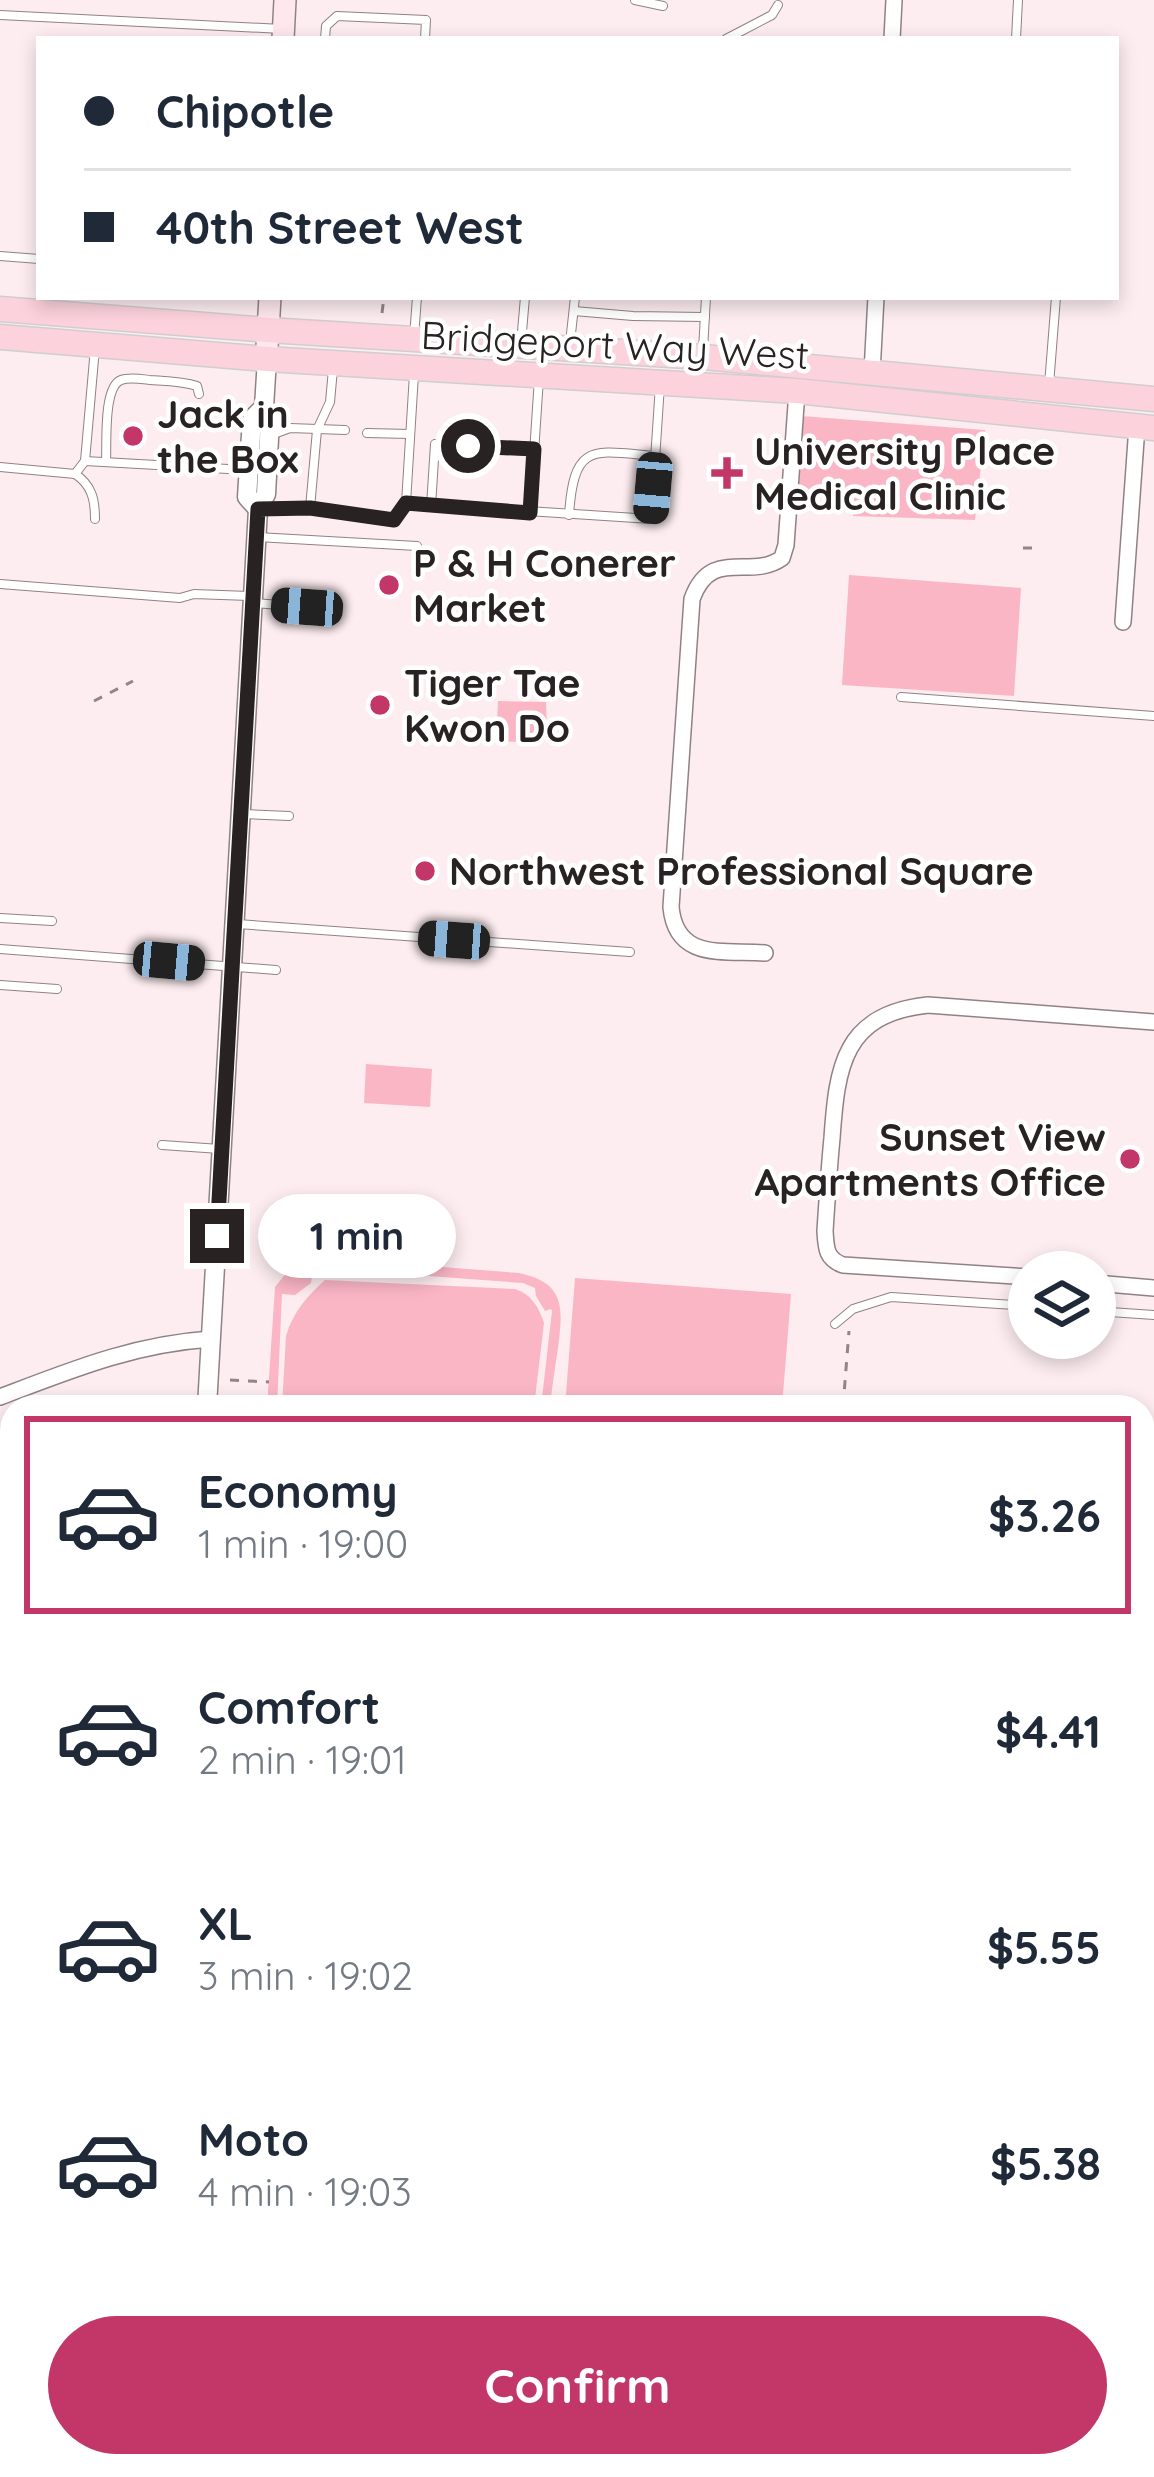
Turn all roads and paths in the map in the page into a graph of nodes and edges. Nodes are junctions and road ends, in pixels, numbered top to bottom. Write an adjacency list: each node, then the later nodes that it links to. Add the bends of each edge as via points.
1 (285, 0): 8 (main road)
2 (635, 0): 6 (lane)
3 (894, 0): 12 (street)
4 (1018, 0): 13 (lane)
5 (778, 5): 11 (lane)
6 (664, 6)
7 (0, 15): 8 (lane)
8 (283, 34)
9 (326, 36): 10 (lane, via 337,16 426,20)
10 (425, 36)
11 (733, 36)
12 (892, 36)
13 (1016, 36)
14 (0, 256): 15 (lane)
15 (36, 259)
16 (270, 300): 29 (main road)
17 (384, 300): 27 (path)
18 (417, 300): 31 (lane)
19 (525, 300): 32 (lane)
20 (575, 300): 26 (lane)
21 (706, 300): 28 (lane)
22 (876, 300): 39 (street)
23 (1056, 300): 42 (lane)
24 (44, 305): 25 (main road, Bridgeport Way West); 29 (main road, Bridgeport Way West)
25 (0, 309)
26 (574, 311): 28 (lane); 34 (lane)
27 (382, 314)
28 (705, 316): 35 (lane)
29 (268, 330): 31 (main road, Bridgeport Way West); 36 (main road)
30 (0, 338): 33 (main road, Bridgeport Way West)
31 (414, 338): 32 (main road, Bridgeport Way West)
32 (521, 344): 34 (main road, Bridgeport Way West)
33 (95, 346): 36 (main road, Bridgeport Way West); 55 (lane)
34 (570, 348): 35 (main road, Bridgeport Way West)
35 (703, 357): 39 (main road, Bridgeport Way West)
36 (267, 359): 37 (main road, Bridgeport Way West); 46 (street)
37 (334, 364): 38 (main road, Bridgeport Way West); 48 (lane)
38 (415, 369): 40 (main road, Bridgeport Way West); 51 (lane)
39 (872, 373): 42 (main road, Bridgeport Way West)
40 (539, 377): 41 (main road, Bridgeport Way West); 53 (lane)
41 (661, 383): 43 (main road, Bridgeport Way West); 54 (lane)
42 (1049, 389): 45 (main road, Bridgeport Way West)
43 (796, 391): 47 (main road, Bridgeport Way West); 86 (street, via 782,558 716,570 692,599 670,907 678,934 694,946)
44 (199, 394): 56 (lane, via 188,383 113,385)
45 (1154, 399)
46 (264, 407): 52 (street); 58 (street, via 252,419)
47 (1146, 427): 74 (street)
48 (317, 430): 49 (lane); 52 (lane); 62 (lane)
49 (345, 430)
50 (367, 433): 51 (lane)
51 (410, 434): 60 (lane)
52 (269, 436): 63 (street)
53 (534, 449): 61 (lane, via 435,445); 64 (lane)
54 (656, 456): 65 (lane, via 597,451 579,463); 65 (lane, via 651,519)
55 (86, 460): 56 (lane); 59 (lane)
56 (106, 462): 58 (lane)
57 (0, 467): 59 (lane)
58 (249, 470): 63 (street, via 248,497)
59 (75, 474): 66 (lane, via 92,491)
60 (406, 503): 61 (lane); 62 (lane, via 394,520)
61 (431, 506): 64 (lane)
62 (310, 508): 63 (lane)
63 (258, 509): 67 (street)
64 (530, 513): 65 (lane)
65 (569, 515)
66 (95, 519)
67 (256, 537): 68 (lane); 72 (street)
68 (417, 546)
69 (1023, 548): 70 (path)
70 (1033, 548)
71 (0, 584): 72 (lane)
72 (253, 600): 73 (lane); 79 (street)
73 (307, 607)
74 (1123, 622)
75 (134, 681): 77 (path)
76 (901, 697): 78 (lane)
77 (94, 701)
78 (1154, 716)
79 (241, 814): 80 (lane); 83 (street)
80 (289, 816)
81 (0, 917): 82 (lane)
82 (52, 921)
83 (234, 924): 85 (lane); 87 (street)
84 (0, 949): 87 (lane)
85 (630, 952)
86 (765, 952)
87 (232, 966): 88 (lane); 93 (street)
88 (275, 970)
89 (0, 985): 90 (lane)
90 (57, 989)
91 (1154, 1022): 94 (street, via 928,1005 877,1021 845,1054 825,1231 833,1262)
92 (162, 1145): 93 (lane)
93 (222, 1149): 102 (street)
94 (1008, 1276)
95 (1116, 1285): 96 (street)
96 (1154, 1288)
97 (1008, 1304): 98 (lane, via 898,1296)
98 (850, 1311): 101 (lane); 107 (path)
99 (1116, 1312): 100 (lane)
100 (1154, 1315)
101 (835, 1324)
102 (211, 1339): 105 (street, via 129,1350); 106 (street)
103 (230, 1380): 104 (path)
104 (269, 1382)
105 (5, 1395)
106 (208, 1395)
107 (844, 1395)

